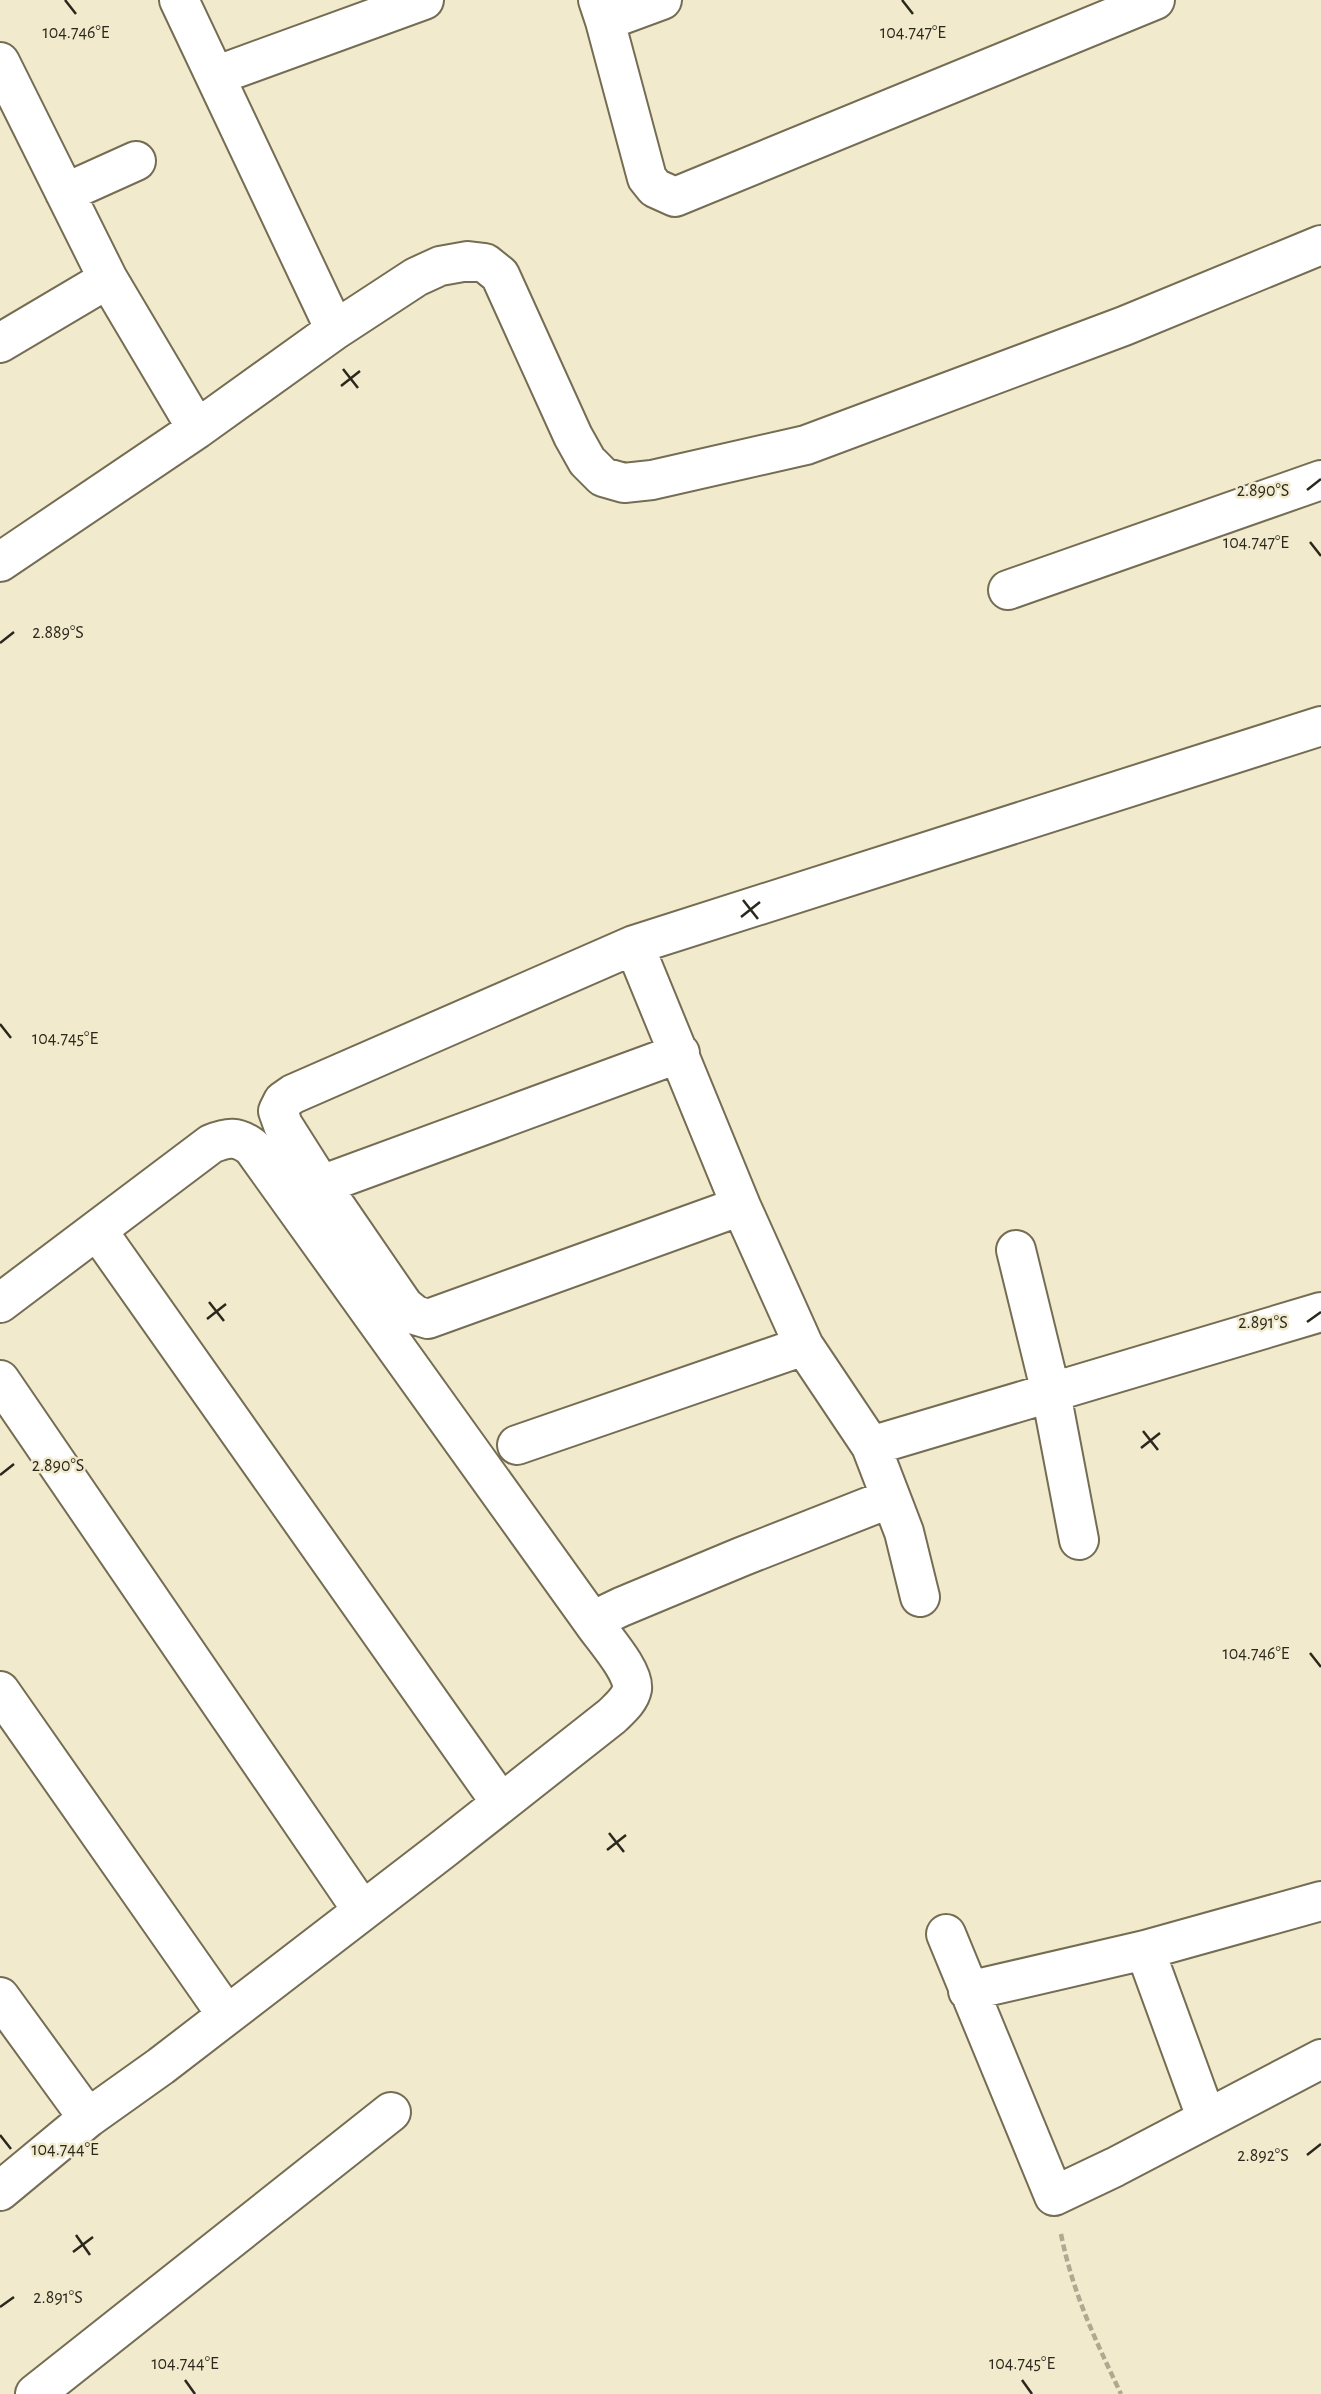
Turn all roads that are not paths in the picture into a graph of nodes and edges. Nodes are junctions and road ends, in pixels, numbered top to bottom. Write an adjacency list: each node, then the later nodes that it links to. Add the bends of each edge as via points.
1 (179, 0): 7 (street)
2 (421, 0): 7 (street)
3 (663, 0): 5 (street)
4 (1155, 0): 5 (street, via 676,197 655,188 647,178)
5 (601, 10)
6 (0, 62): 9 (street)
7 (215, 76): 12 (street)
8 (136, 161): 9 (street)
9 (65, 193): 11 (street)
10 (1321, 245): 12 (street, via 1124,326 806,445 624,483 603,477 587,461 512,297 500,275 485,263 440,266)
11 (107, 279): 13 (street); 14 (street)
12 (335, 330): 14 (street)
13 (0, 343)
14 (197, 429): 16 (street)
15 (1321, 480): 17 (street)
16 (0, 562)
17 (1008, 590)
18 (1321, 726): 19 (street)
19 (634, 945): 20 (street); 21 (street, via 283,1101 278,1111 284,1125)
20 (680, 1053): 21 (street); 22 (street)
21 (321, 1185): 22 (street, via 404,1306 428,1319)
22 (741, 1206): 27 (street)
23 (97, 1230): 25 (street); 35 (street, via 211,1144 240,1138 252,1147); 37 (street)
24 (1016, 1250): 29 (street)
25 (0, 1303)
26 (1321, 1312): 29 (street)
27 (804, 1346): 30 (street); 31 (street)
28 (0, 1380): 39 (street)
29 (1051, 1393): 31 (street); 33 (street)
30 (517, 1445)
31 (871, 1446): 32 (street)
32 (891, 1498): 34 (street); 35 (street)
33 (1079, 1540)
34 (920, 1597)
35 (592, 1621): 37 (street, via 628,1672 632,1688 626,1702)
36 (0, 1691): 44 (street)
37 (502, 1803): 39 (street)
38 (1321, 1901): 41 (street)
39 (362, 1910): 44 (street)
40 (946, 1934): 42 (street)
41 (1145, 1950): 42 (street); 47 (street)
42 (968, 1991): 47 (street, via 1054,2196)
43 (0, 1997): 48 (street)
44 (226, 2014): 48 (street)
45 (1321, 2059): 47 (street)
46 (390, 2112): 50 (street)
47 (1206, 2117)
48 (88, 2118): 49 (street)
49 (0, 2191)
50 (35, 2394)

